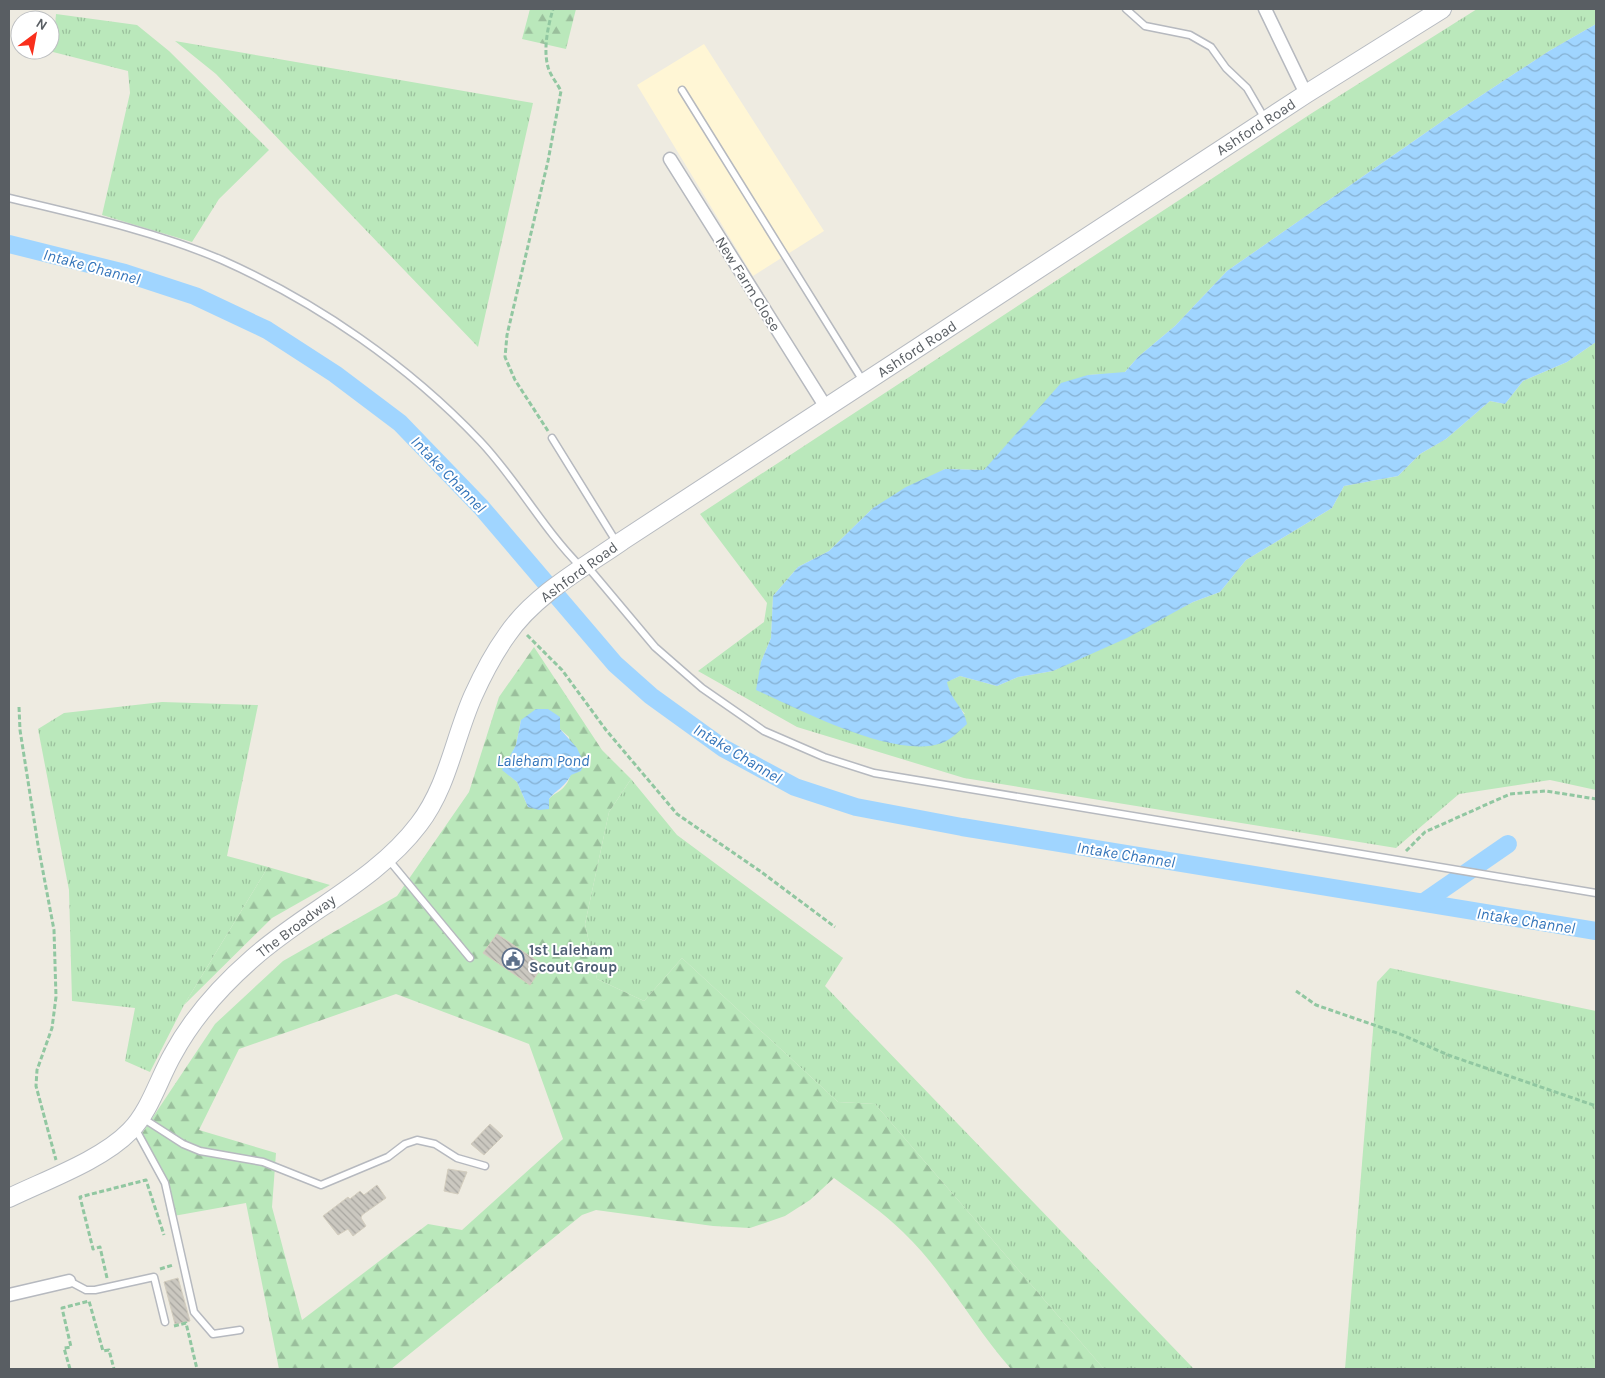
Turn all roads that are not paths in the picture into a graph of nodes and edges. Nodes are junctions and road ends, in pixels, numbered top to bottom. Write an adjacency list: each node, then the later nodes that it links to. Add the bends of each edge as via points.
1 (1126, 9): 6 (lane, via 1145,26 1190,35 1210,47 1247,88)
2 (1265, 9): 5 (street, Ashford Road)
3 (1441, 9): 5 (main road, Ashford Road)
4 (682, 90): 9 (lane)
5 (1306, 94): 6 (main road, Ashford Road)
6 (1266, 121): 9 (main road, Ashford Road)
7 (670, 159): 10 (street, New Farm Close)
8 (9, 198): 13 (lane, via 102,220 220,260 290,295 362,340 432,394 481,442)
9 (865, 384): 10 (main road, Ashford Road)
10 (826, 409): 12 (main road, Ashford Road)
11 (552, 438): 12 (lane)
12 (618, 544): 13 (main road, Ashford Road)
13 (581, 569): 14 (main road, Ashford Road); 16 (lane, via 655,647 702,688 764,731 824,757 874,772)
14 (531, 608): 15 (main road, The Broadway, via 507,634 474,695 451,763 421,822)
15 (387, 858): 17 (lane); 18 (main road, The Broadway, via 294,925 216,993 173,1053)
16 (1596, 893)
17 (470, 958)
18 (137, 1121): 19 (lane, via 200,1151 263,1162 321,1185 388,1157 405,1144 417,1140 435,1144 457,1158); 20 (main road, The Broadway, via 106,1151); 24 (lane, via 165,1183 194,1312 213,1334)
19 (485, 1166)
20 (9, 1198)
21 (69, 1281): 22 (street); 23 (lane, via 86,1290 154,1277)
22 (9, 1295)
23 (165, 1322)
24 (240, 1330)

